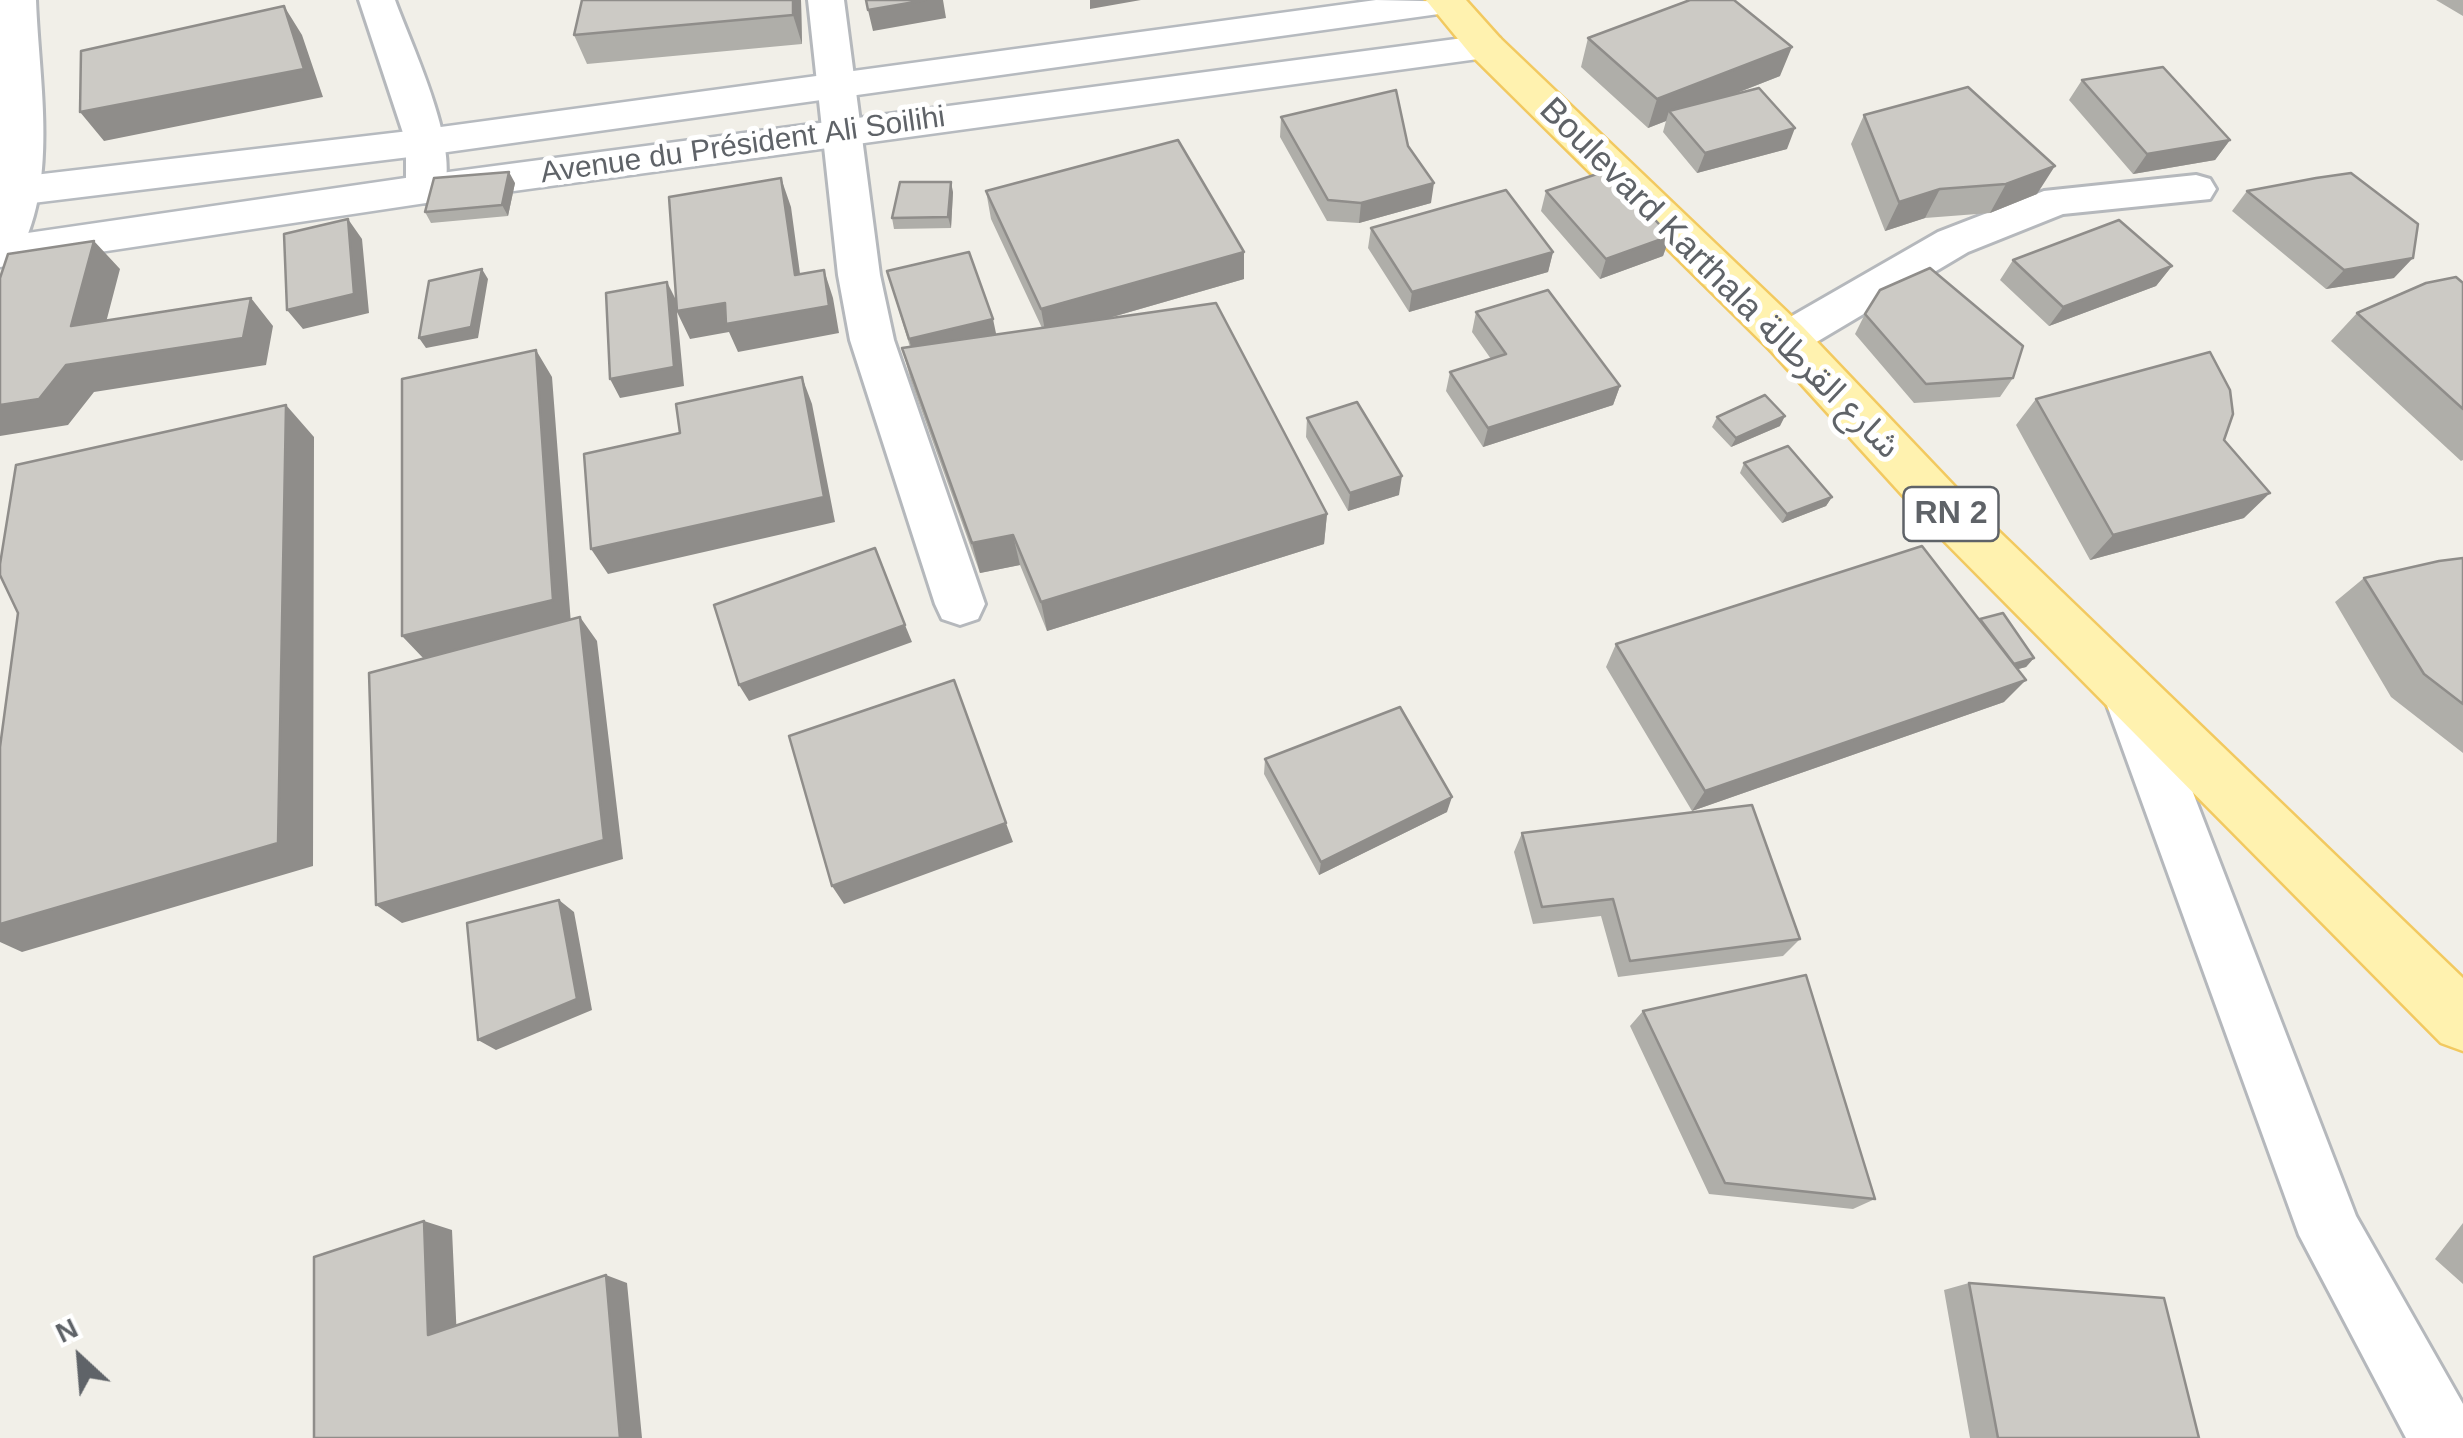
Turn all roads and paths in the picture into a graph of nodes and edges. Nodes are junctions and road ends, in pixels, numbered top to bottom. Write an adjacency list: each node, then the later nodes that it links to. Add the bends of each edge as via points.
1 (18, 0): 11 (street)
2 (377, 0): 8 (street)
3 (826, 0): 6 (street)
4 (1446, 1): 5 (main road, Boulevard Karthala شارع القرطالة / RN 2); 6 (street, Avenue du Président Ali Soilihi)
5 (1486, 47): 7 (street, Avenue du Président Ali Soilihi); 13 (main road, Boulevard Karthala شارع القرطالة / RN 2)
6 (836, 86): 7 (street); 8 (street, Avenue du Président Ali Soilihi)
7 (844, 132): 9 (street, Avenue du Président Ali Soilihi); 14 (street, via 860,276 881,376)
8 (426, 142): 9 (street); 11 (street, Avenue du Président Ali Soilihi)
9 (426, 189): 12 (street, Avenue du Président Ali Soilihi)
10 (2196, 189): 13 (street, via 2058,201 1953,242)
11 (11, 191): 12 (street)
12 (0, 251)
13 (1787, 339): 15 (main road, Boulevard Karthala شارع القرطالة / RN 2)
14 (960, 604)
15 (2129, 694): 16 (main road, Boulevard Karthala شارع القرطالة / RN 2); 17 (street, via 2331,1235)
16 (2463, 1021)
17 (2444, 1438)

